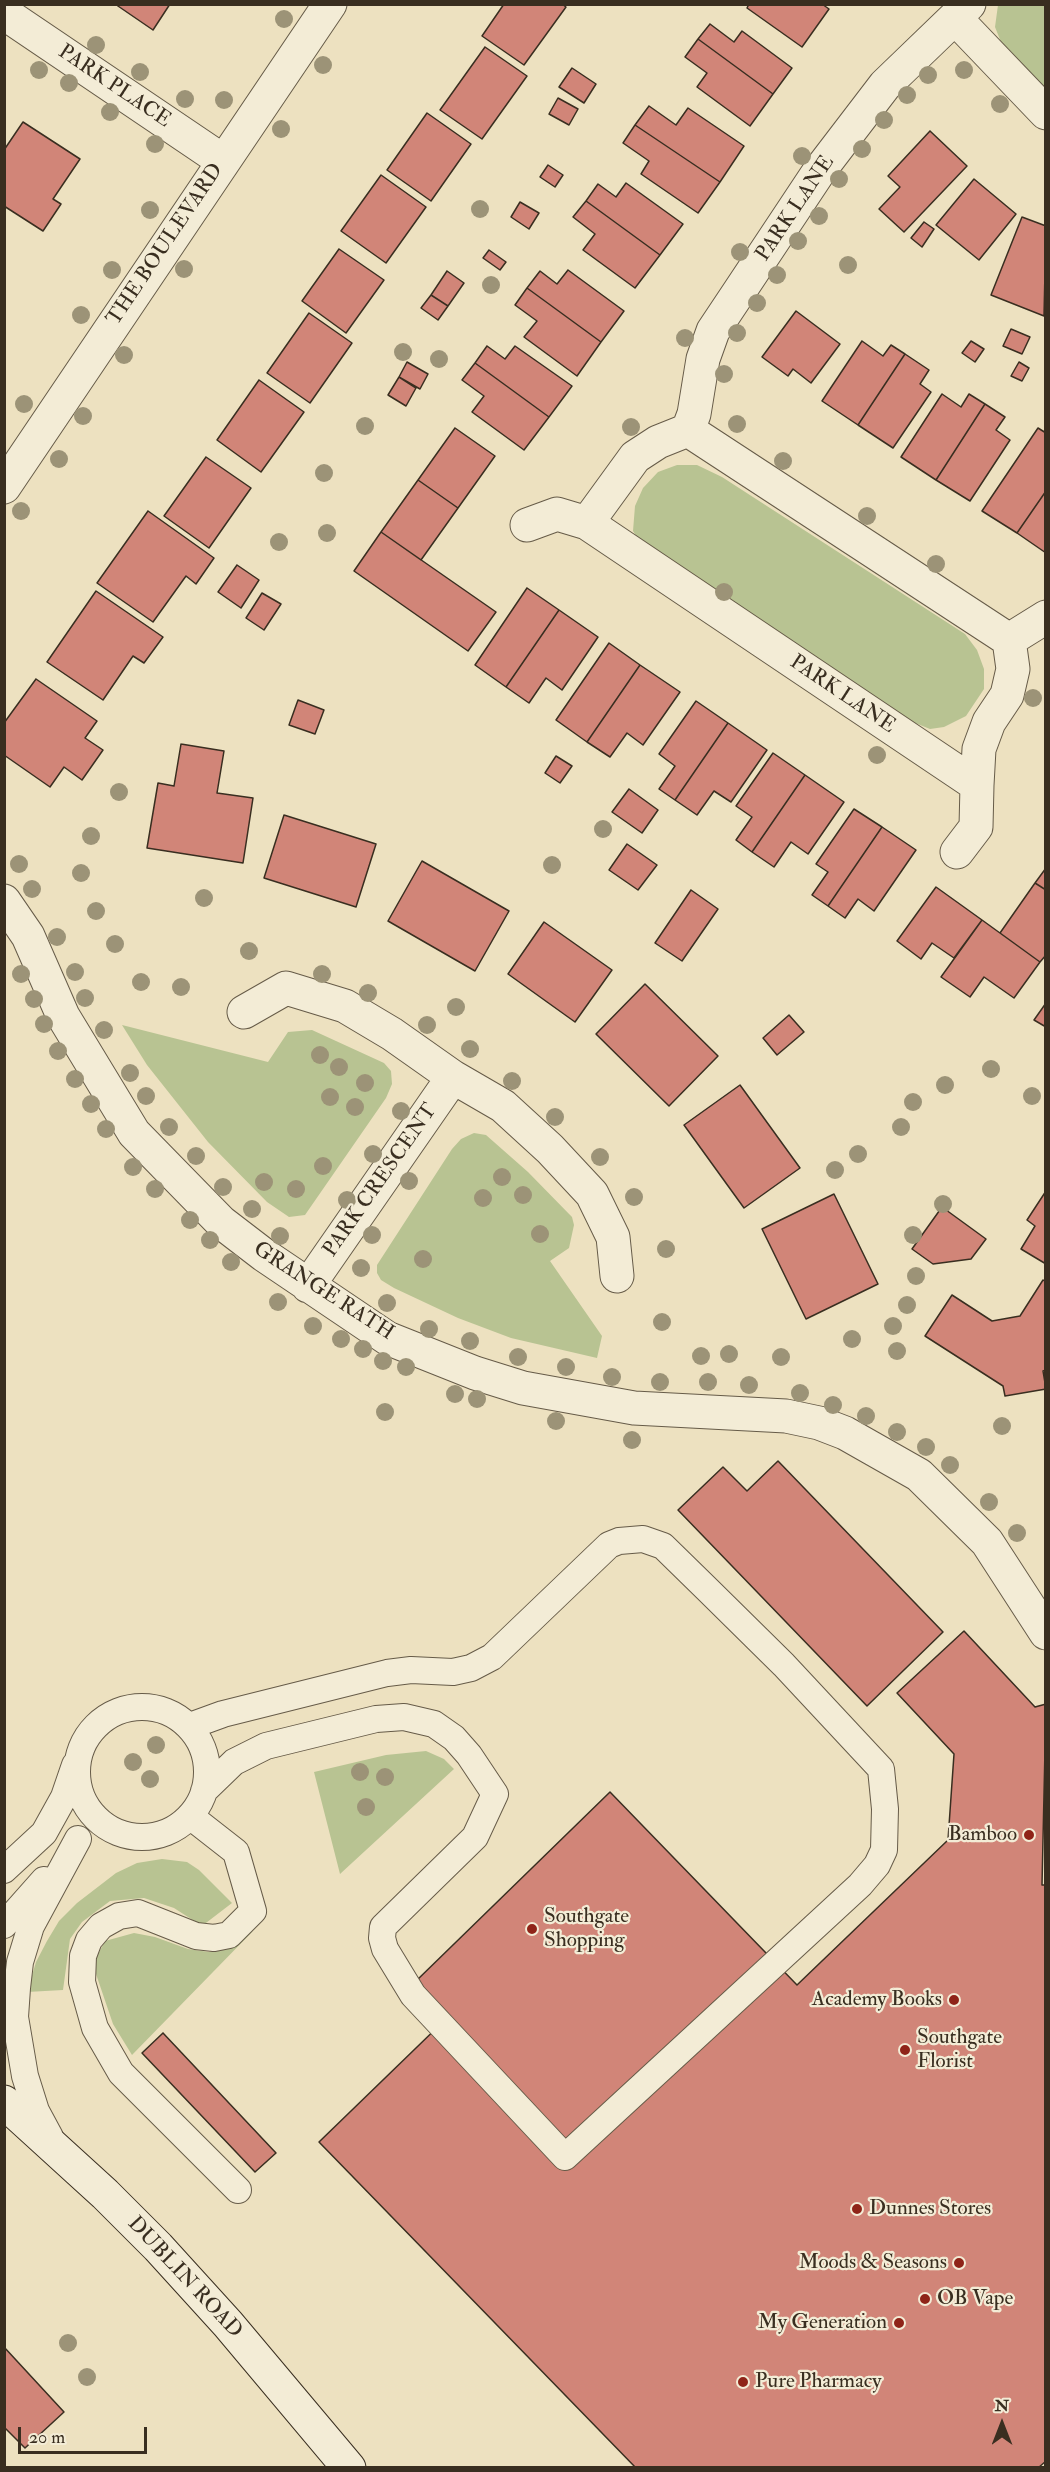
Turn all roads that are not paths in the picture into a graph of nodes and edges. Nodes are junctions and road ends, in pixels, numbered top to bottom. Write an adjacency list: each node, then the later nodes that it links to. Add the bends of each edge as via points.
1 (330, 4): 5 (street, THE BOULEVARD)
2 (962, 12): 4 (street, PARK LANE); 6 (street, PARK LANE, via 885,85 820,170 719,322 703,358)
3 (4, 13): 5 (street, PARK PLACE)
4 (1046, 113)
5 (223, 161): 7 (street, THE BOULEVARD)
6 (688, 429): 8 (street, via 635,458); 11 (street)
7 (4, 487)
8 (587, 523): 9 (street, PARK LANE, via 558,514); 12 (street, PARK LANE)
9 (527, 525)
10 (1046, 617): 11 (street)
11 (1009, 640): 12 (street, via 1013,669 1007,696 989,722 980,748)
12 (977, 785): 13 (street, via 976,827)
13 (957, 852)
14 (4, 902): 18 (street, GRANGE RATH, via 28,936 63,1016 134,1133 221,1222)
15 (244, 1012): 16 (street, via 286,988 345,1006)
16 (453, 1077): 17 (street, via 503,1106 592,1194 613,1238); 18 (street, PARK CRESCENT)
17 (617, 1276)
18 (308, 1286): 19 (street, GRANGE RATH, via 387,1338 523,1388 634,1408 786,1416 845,1433 919,1476 987,1542)
19 (1046, 1632)
20 (190, 1726): 21 (lane, via 163,1710 138,1706 120,1711 96,1726); 22 (lane, via 205,1750 208,1777); 22 (lane, via 223,1713 387,1673 471,1668 492,1657 609,1545 643,1539 663,1546 784,1665 881,1769 884,1850 877,1866 860,1885 565,2157 413,1995 382,1938 383,1927 475,1837 495,1794 454,1738 434,1724 404,1717 376,1719 266,1746 234,1762)
21 (81, 1749): 24 (lane, via 76,1773 82,1800); 26 (lane, via 64,1797 44,1833)
22 (204, 1791): 23 (lane, via 200,1806)
23 (190, 1816): 24 (lane, via 176,1829 143,1838 113,1831); 30 (lane, via 236,1852 253,1911 229,1935 214,1938 196,1936 138,1913 119,1916 101,1926 89,1940 83,1956 82,1982 95,2028 121,2073)
24 (96, 1819): 25 (lane)
25 (78, 1839): 27 (lane); 29 (lane, via 31,1926 20,1962 15,2018 25,2076 36,2111)
26 (4, 1869)
27 (4, 1925)
28 (4, 2102): 29 (street, DUBLIN ROAD)
29 (58, 2150): 31 (street, DUBLIN ROAD, via 158,2247)
30 (238, 2190)
31 (349, 2468)

